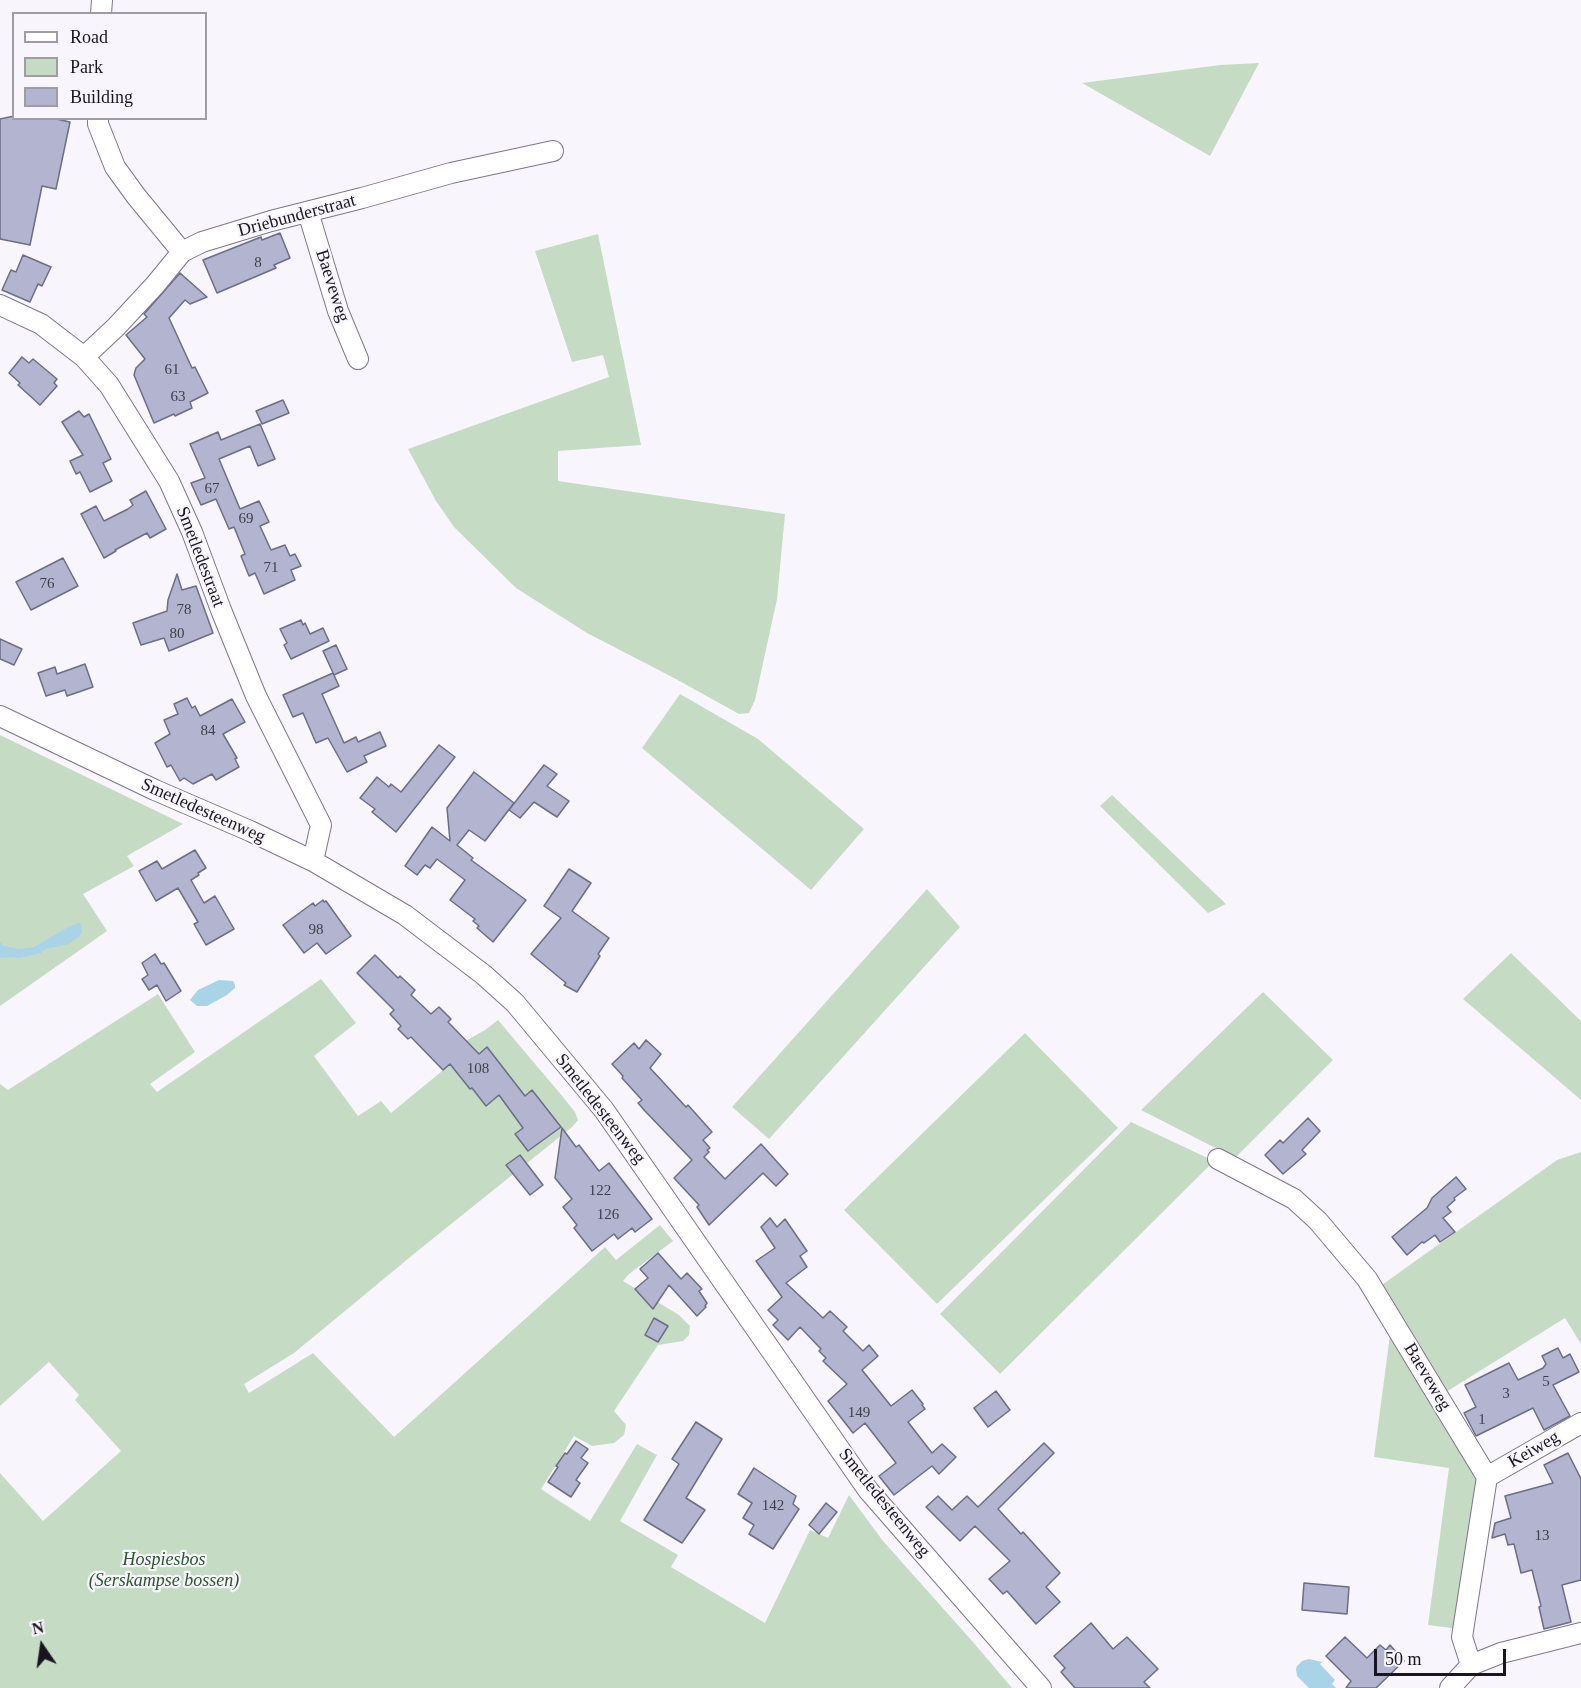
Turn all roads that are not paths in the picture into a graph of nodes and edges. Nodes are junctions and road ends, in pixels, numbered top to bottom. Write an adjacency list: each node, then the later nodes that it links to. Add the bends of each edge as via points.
1 (98, 120): 4 (street, via 115,167)
2 (553, 151): 3 (street, Driebunderstraat, via 451,173)
3 (308, 212): 4 (street, Driebunderstraat, via 202,242); 7 (street, Baeveweg, via 338,311)
4 (182, 252): 6 (street, Driebunderstraat)
5 (0, 305): 6 (street, Smetledestraat, via 41,324)
6 (84, 357): 9 (street, Smetledestraat, via 109,385 169,481 256,696 321,825)
7 (358, 359)
8 (0, 716): 9 (street, Smetledesteenweg)
9 (313, 861): 15 (street, Smetledesteenweg, via 405,915 515,1003 604,1110 868,1490)
10 (1218, 1159): 12 (street, Baeveweg, via 1294,1199 1368,1279)
11 (1581, 1423): 12 (street, Keiweg)
12 (1487, 1476): 14 (street, via 1462,1637)
13 (1581, 1633): 14 (street, via 1501,1653)
14 (1471, 1665): 16 (street)
15 (1041, 1688)
16 (1450, 1688)

